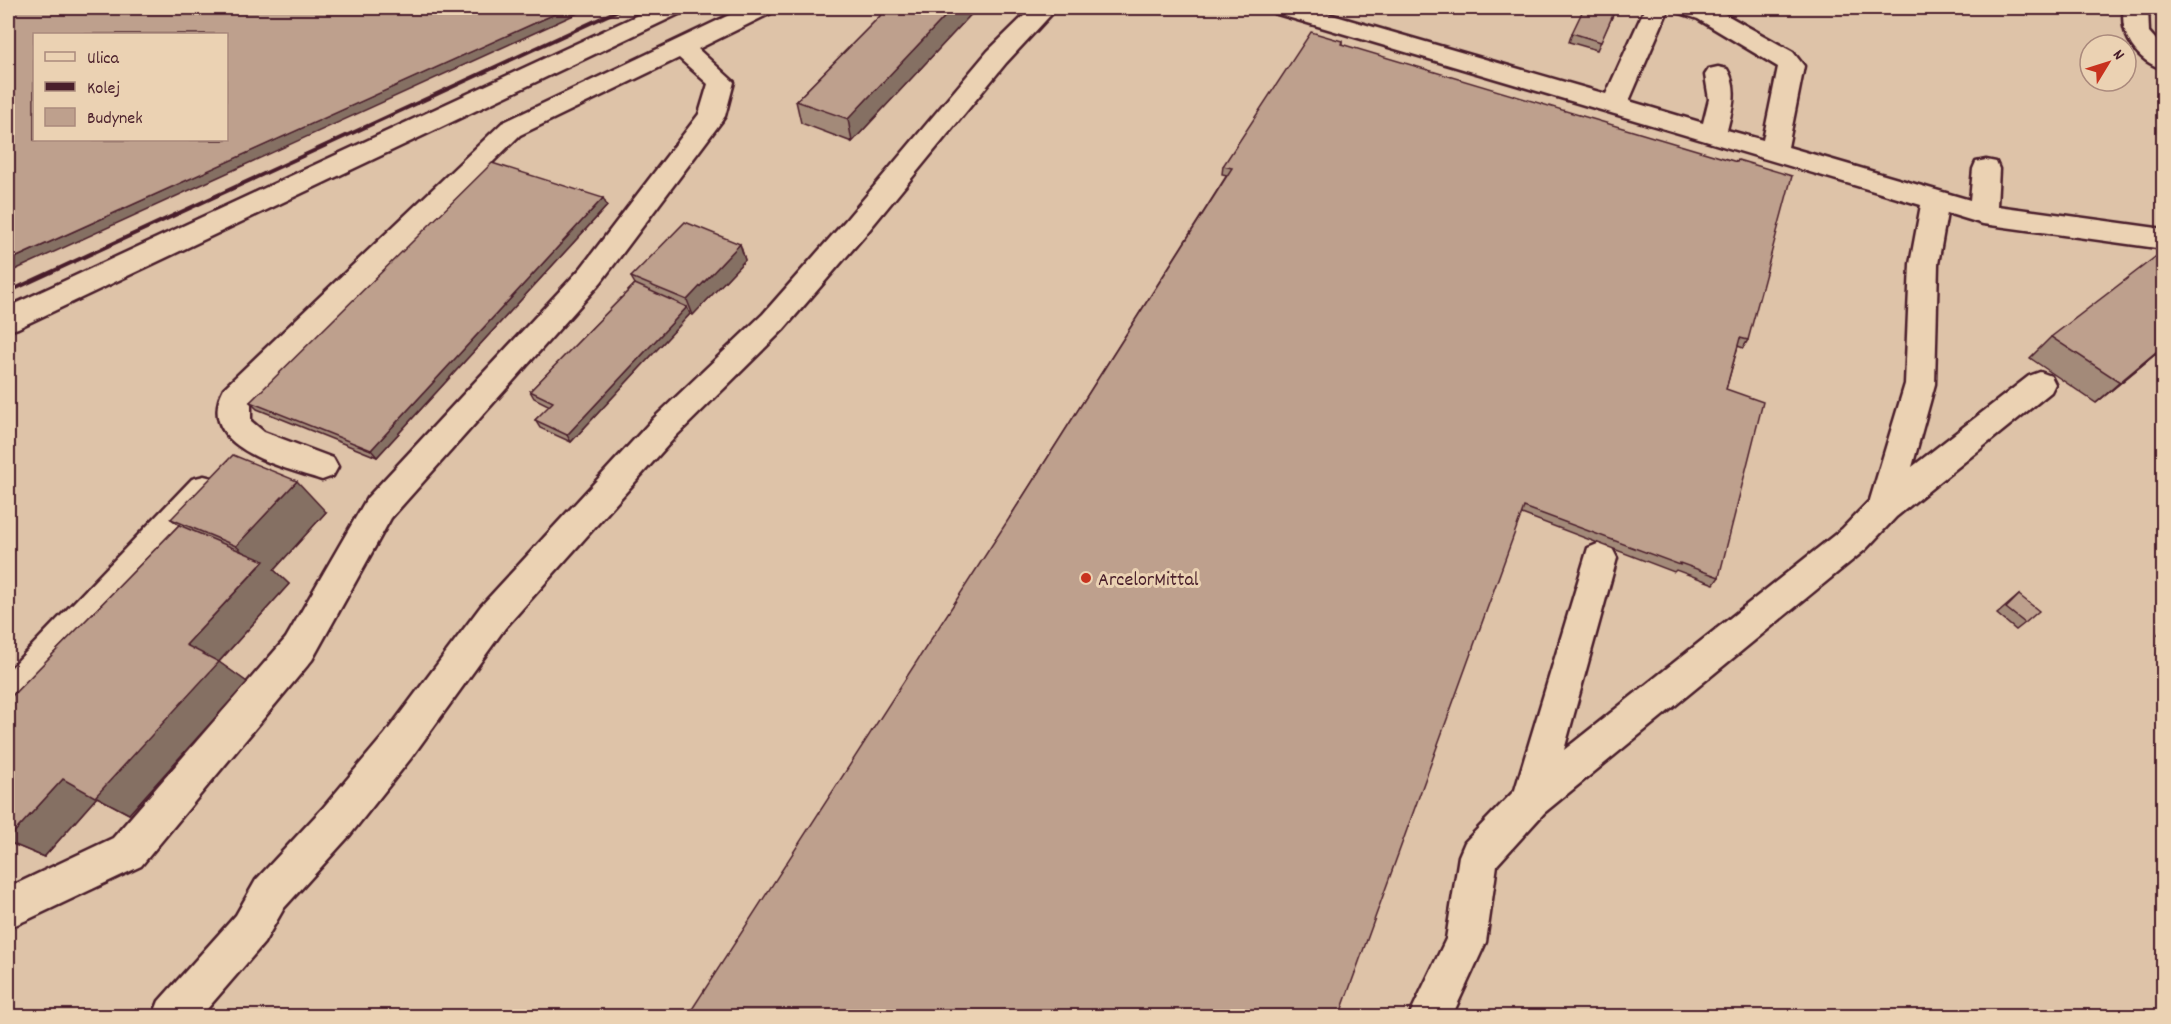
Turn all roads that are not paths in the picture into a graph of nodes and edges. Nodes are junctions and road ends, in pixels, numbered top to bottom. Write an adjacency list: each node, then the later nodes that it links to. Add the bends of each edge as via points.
1 (672, 8): 18 (lane)
2 (762, 8): 8 (lane)
3 (1045, 8): 27 (lane, via 997,57 773,322 666,427 493,617 398,746 270,894 250,930)
4 (1283, 8): 11 (lane)
5 (1657, 8): 11 (lane)
6 (1689, 8): 13 (lane, via 1746,36 1791,66)
7 (2136, 8): 9 (lane, via 2136,32 2151,54)
8 (680, 46): 20 (lane, via 511,129 235,397 235,426 253,441); 26 (lane, via 721,82 712,116 591,275 379,508 299,649 127,852 15,905)
9 (2163, 61)
10 (1718, 75): 12 (lane, via 1722,99)
11 (1614, 105): 12 (lane)
12 (1713, 135): 13 (lane)
13 (1774, 152): 15 (lane)
14 (1986, 169): 16 (lane)
15 (1936, 200): 16 (lane); 22 (lane, via 1924,264 1920,384)
16 (1983, 214): 17 (lane)
17 (2163, 238)
18 (8, 320)
19 (2040, 384): 22 (lane)
20 (322, 467)
21 (222, 470): 24 (lane)
22 (1884, 507): 25 (lane, via 1854,539)
23 (1600, 558): 25 (lane)
24 (8, 696)
25 (1531, 800): 28 (lane, via 1479,856 1466,942)
26 (8, 900)
27 (174, 1017)
28 (1430, 1017)

